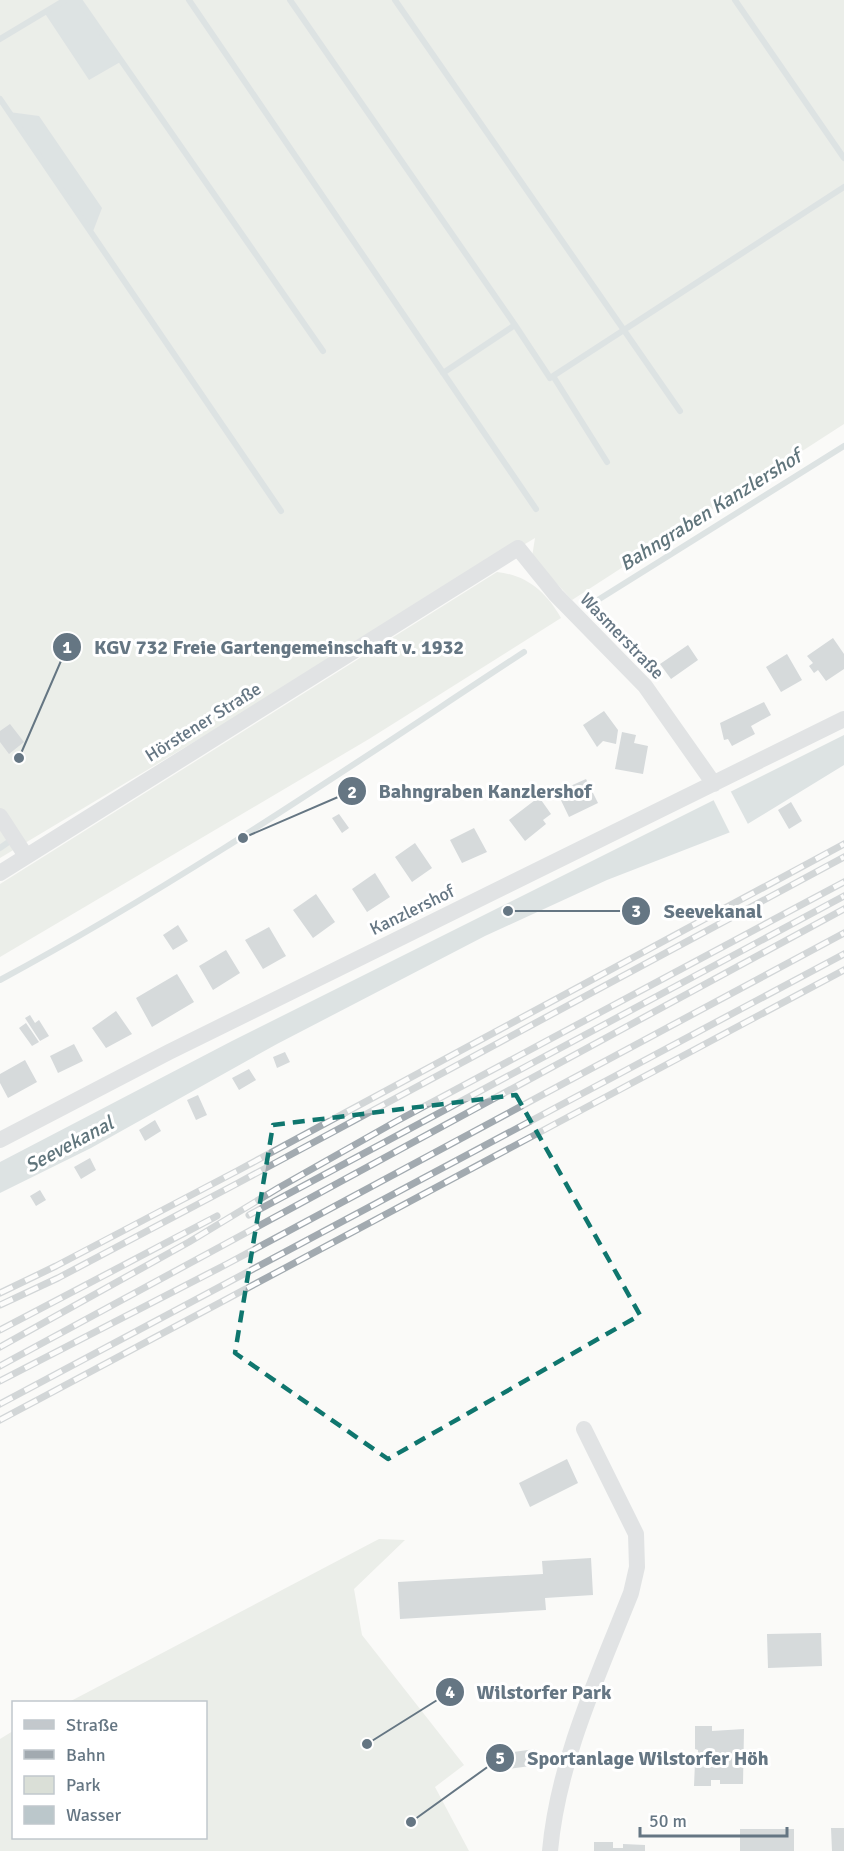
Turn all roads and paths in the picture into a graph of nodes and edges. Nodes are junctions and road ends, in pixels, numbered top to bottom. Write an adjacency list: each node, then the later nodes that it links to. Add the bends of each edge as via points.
1 (518, 548): 3 (street, Wasmerstraße, via 556,595 645,686); 5 (street, Hörstener Straße)
2 (844, 719): 3 (street, Kanzlershof)
3 (714, 784): 7 (street, Kanzlershof, via 200,1036)
4 (0, 816): 5 (street)
5 (26, 856): 6 (street, Hörstener Straße)
6 (0, 873)
7 (0, 1140)
8 (584, 1429): 9 (street, via 636,1534 637,1567 631,1593 565,1766 553,1815)
9 (550, 1851)

